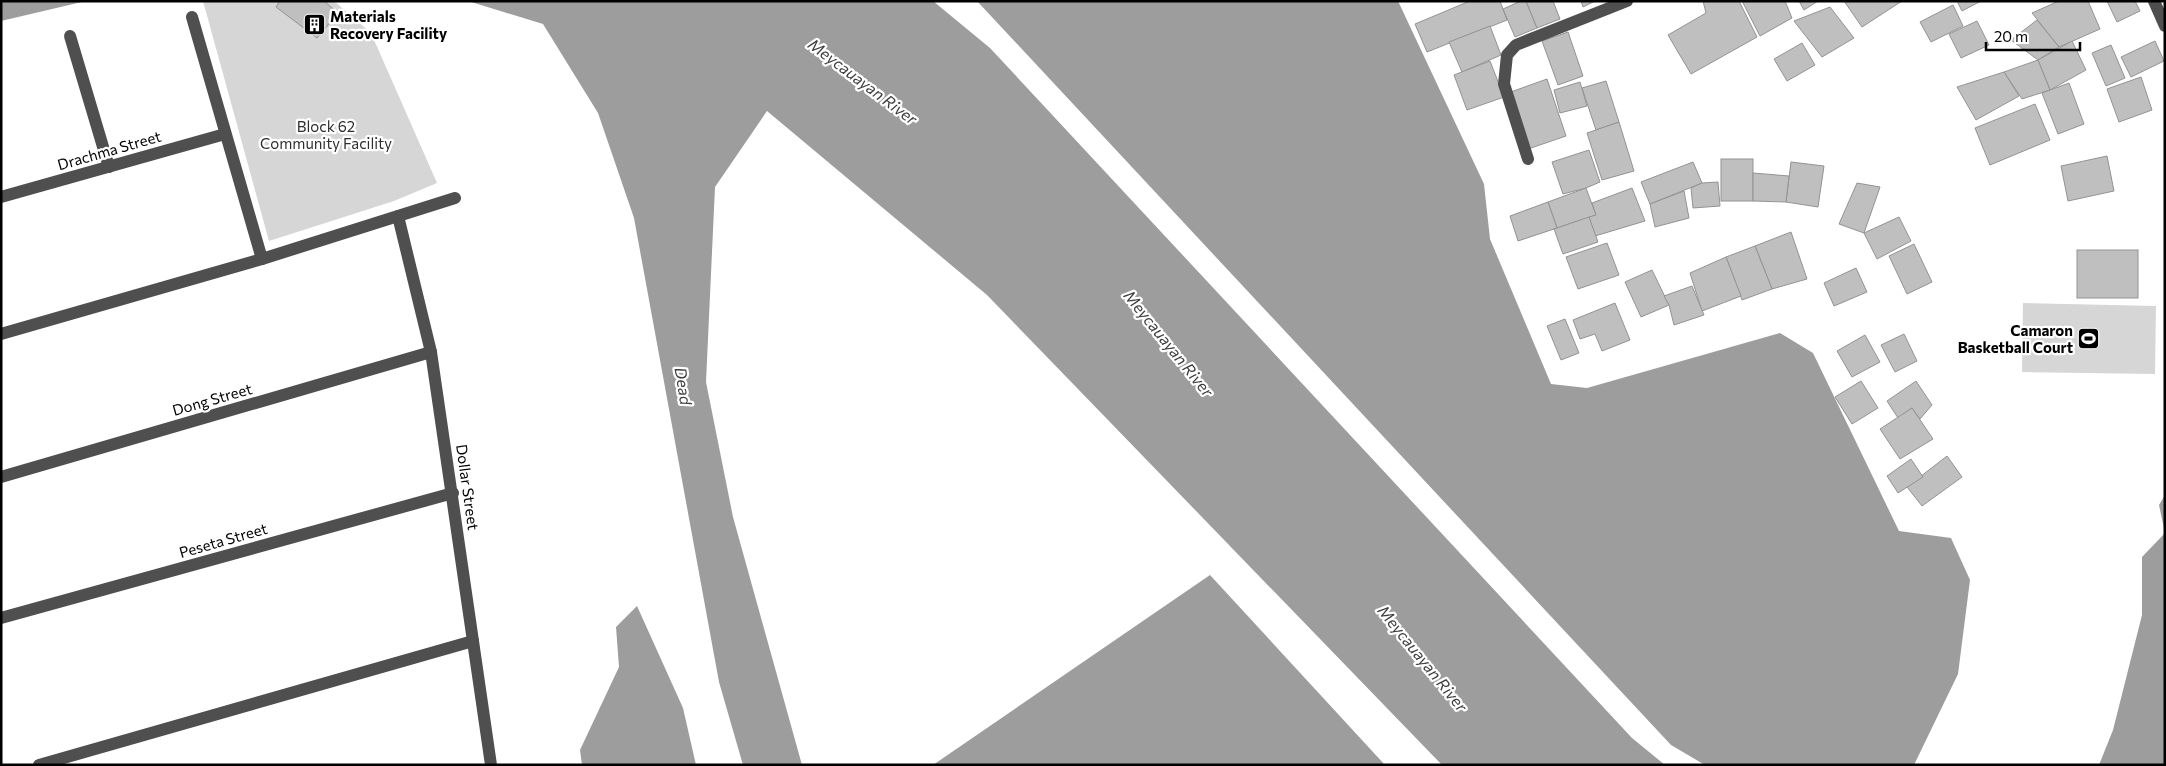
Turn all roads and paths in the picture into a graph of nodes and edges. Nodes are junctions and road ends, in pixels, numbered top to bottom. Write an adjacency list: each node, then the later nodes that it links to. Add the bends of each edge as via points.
1 (1627, 1): 7 (street, via 1516,45 1507,55 1504,84)
2 (2154, 1): 4 (street)
3 (192, 17): 6 (street)
4 (2165, 26)
5 (70, 36): 8 (street)
6 (225, 134): 8 (street, Drachma Street); 12 (street)
7 (1528, 159)
8 (109, 167): 9 (street, Drachma Street)
9 (1, 197)
10 (455, 198): 11 (street)
11 (398, 216): 12 (street); 14 (street, Dollar Street)
12 (262, 259): 13 (street)
13 (1, 334)
14 (431, 352): 15 (street, Dong Street); 16 (street, Dollar Street)
15 (1, 477)
16 (453, 493): 17 (street, Peseta Street); 18 (street, Dollar Street)
17 (1, 618)
18 (473, 641): 19 (street, Dollar Street); 20 (street)
19 (488, 764)
20 (39, 765)

